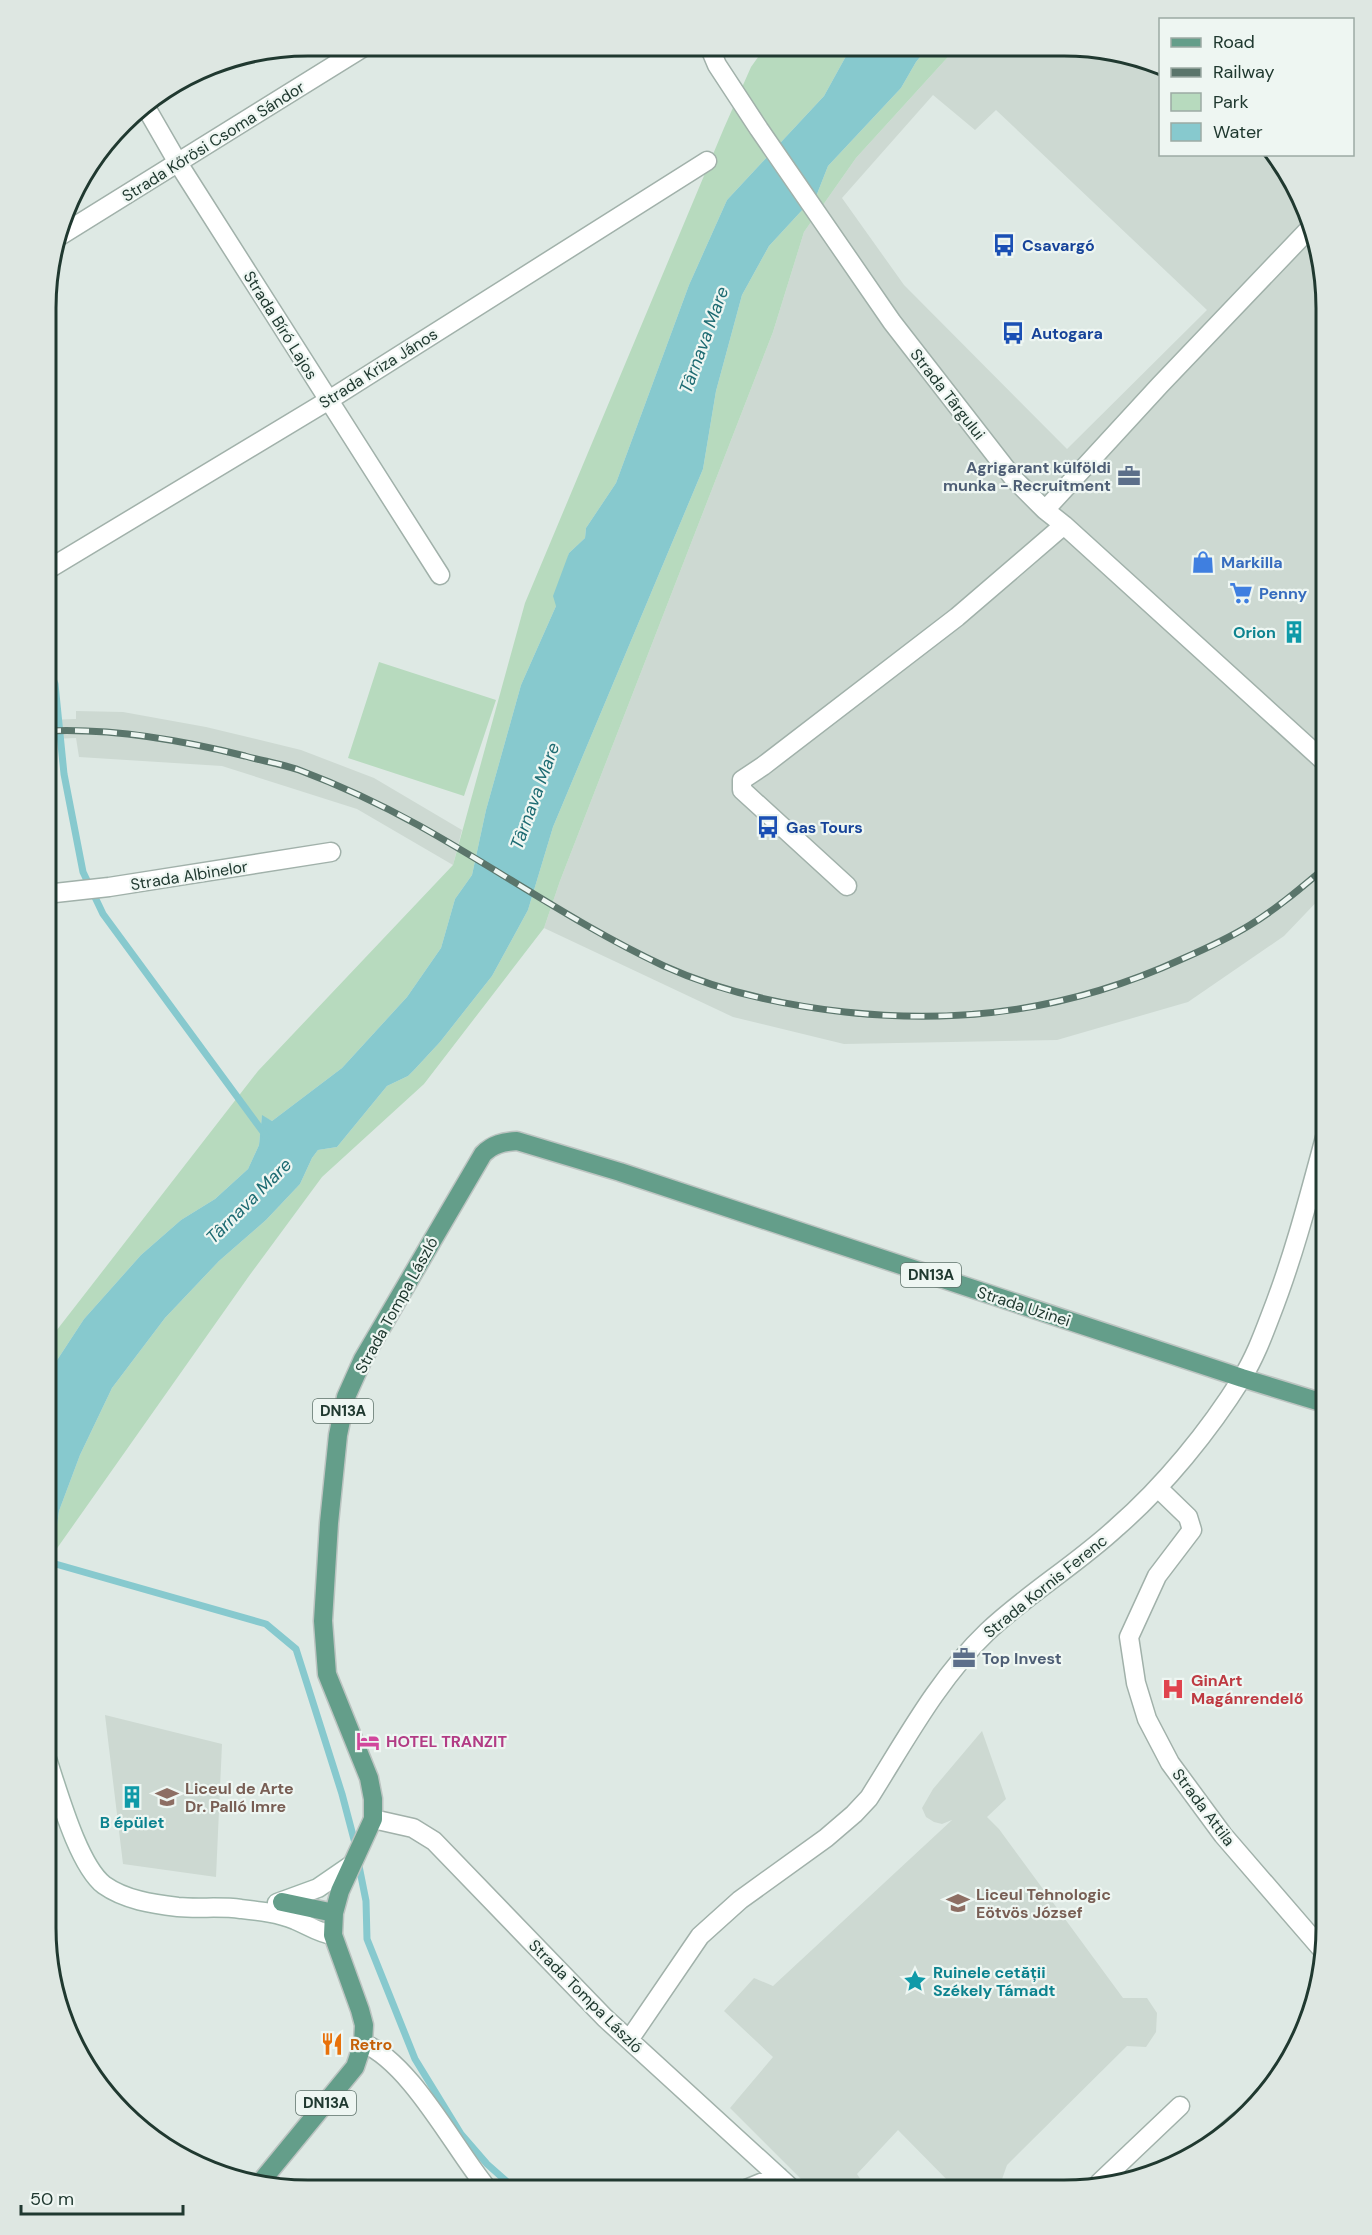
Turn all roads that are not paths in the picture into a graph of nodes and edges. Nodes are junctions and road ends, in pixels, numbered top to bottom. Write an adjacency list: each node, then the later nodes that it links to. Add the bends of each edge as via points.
1 (349, 56): 5 (street, Strada Kőrösi Csoma Sándor)
2 (713, 56): 9 (street, Strada Târgului, via 892,322 1014,479)
3 (149, 112): 5 (street, Strada Bíró Lajos)
4 (707, 161): 8 (street, Strada Kriza János)
5 (178, 163): 6 (street, Strada Kőrösi Csoma Sándor); 8 (street, Strada Bíró Lajos)
6 (68, 231)
7 (1305, 233): 9 (street)
8 (329, 400): 11 (street, Strada Kriza János); 12 (street, Strada Bíró Lajos)
9 (1045, 510): 10 (street, Strada Târgului)
10 (1064, 525): 13 (street, Strada Târgului); 15 (street, via 957,617 742,780 742,790)
11 (56, 565)
12 (440, 575)
13 (1316, 754)
14 (331, 852): 16 (street, Strada Albinelor)
15 (847, 886)
16 (56, 893)
17 (1316, 1168): 19 (street, Strada Kornis Ferenc, via 1281,1291)
18 (620, 1172): 19 (main road, Strada Uzinei / DN13A); 23 (main road, Strada Tompa László / DN13A, via 517,1141 490,1147 363,1359 346,1398 338,1435 323,1621 327,1674 369,1778)
19 (1242, 1378): 20 (main road, Strada Uzinei / DN13A); 21 (street, Strada Kornis Ferenc)
20 (1316, 1401)
21 (1158, 1488): 29 (street, Strada Attila, via 1188,1517 1192,1530 1157,1576 1129,1637 1136,1683 1147,1719 1170,1763 1223,1835); 30 (street, Strada Kornis Ferenc, via 1116,1529 987,1632 950,1671 869,1798 826,1839 740,1900 700,1936)
22 (56, 1784): 26 (street, via 87,1865 103,1884 128,1898 178,1907)
23 (373, 1819): 24 (main road, Strada Tompa László / DN13A); 30 (street, Strada Tompa László, via 413,1828 434,1841)
24 (351, 1865): 25 (street, DN13A, via 318,1888); 27 (main road, DN13A)
25 (282, 1902): 26 (street, DN13A); 27 (main road)
26 (239, 1908): 28 (street, via 283,1916)
27 (334, 1913): 28 (main road, DN13A)
28 (333, 1935): 31 (main road, DN13A, via 360,2010)
29 (1316, 1943)
30 (629, 2040): 34 (street, Strada Tompa László)
31 (363, 2043): 33 (main road, DN13A, via 355,2067); 36 (street, via 380,2051 405,2076)
32 (1180, 2106): 35 (street)
33 (266, 2176)
34 (778, 2176): 37 (street); 38 (street, Strada Tompa László)
35 (1106, 2176)
36 (481, 2180)
37 (768, 2180)
38 (782, 2180)

